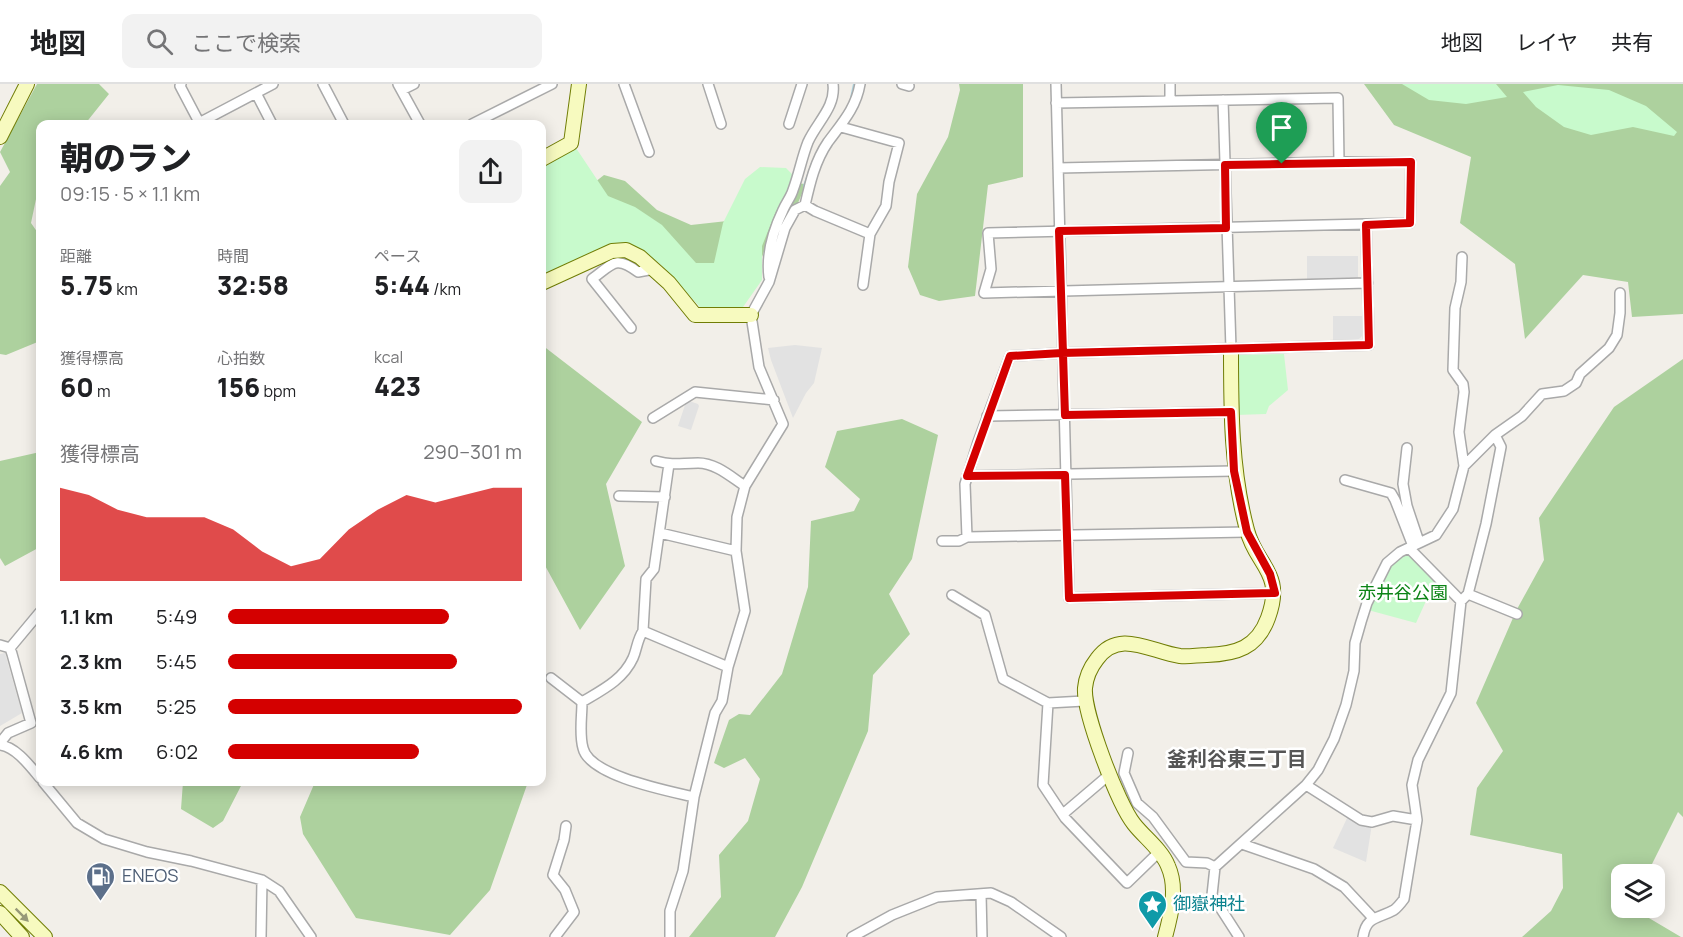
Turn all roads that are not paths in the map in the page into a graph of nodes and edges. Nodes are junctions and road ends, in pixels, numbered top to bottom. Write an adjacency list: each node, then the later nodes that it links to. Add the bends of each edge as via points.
1 (27, 84): 29 (street)
2 (181, 84): 20 (street)
3 (273, 84): 16 (street)
4 (323, 84): 23 (street)
5 (414, 84): 15 (street)
6 (552, 84): 25 (street)
7 (579, 84): 31 (street, via 572,143)
8 (624, 84): 30 (street)
9 (708, 84): 26 (street)
10 (802, 84): 27 (street)
11 (833, 84): 43 (street, via 830,106 808,142 792,194 771,241)
12 (860, 84): 28 (street, via 857,100)
13 (1056, 84): 19 (street)
14 (1170, 84): 18 (street)
15 (400, 87): 24 (street)
16 (256, 93): 21 (street); 22 (street)
17 (1223, 100): 18 (street); 32 (street, via 1338,98); 33 (street)
18 (1170, 101): 19 (street)
19 (1056, 103): 34 (street)
20 (197, 120)
21 (206, 120)
22 (270, 120)
23 (342, 120)
24 (418, 120)
25 (480, 120)
26 (721, 124)
27 (789, 124)
28 (841, 127): 35 (street, via 813,172); 39 (street, via 899,143 886,206)
29 (0, 137)
30 (649, 152)
31 (546, 157)
32 (1339, 162): 33 (street); 36 (street, via 1411,162 1410,223)
33 (1225, 165): 34 (street); 37 (street)
34 (1058, 168): 38 (street)
35 (805, 205): 39 (street); 43 (street, via 795,210 785,228)
36 (1366, 225): 37 (street); 44 (street)
37 (1226, 228): 38 (street); 46 (street)
38 (1059, 231): 47 (street); 47 (street, via 988,233 991,269 984,293)
39 (870, 234): 45 (street)
40 (1462, 257): 62 (street, via 1453,370 1464,392 1460,432)
41 (654, 269): 42 (street, via 626,250 612,251); 49 (street, via 695,315); 50 (street, via 638,272 624,262 616,262 592,279)
42 (546, 281)
43 (769, 282): 49 (street)
44 (1368, 283): 46 (street); 51 (street, via 1369,345)
45 (863, 285)
46 (1228, 287): 47 (street); 51 (street)
47 (1060, 291): 52 (street)
48 (1620, 293): 58 (street, via 1617,335 1609,348 1580,374 1576,383 1564,392 1542,394 1522,417)
49 (751, 315): 53 (street, via 759,367)
50 (631, 328)
51 (1231, 349): 52 (street); 54 (street)
52 (1062, 353): 55 (street); 57 (street, via 1010,356)
53 (774, 400): 56 (street, via 695,392); 67 (street, via 783,424)
54 (1231, 412): 55 (street); 63 (street)
55 (1065, 415): 57 (street); 64 (street)
56 (653, 417)
57 (987, 417): 65 (street)
58 (1495, 435): 62 (street); 79 (street, via 1501,447 1486,524)
59 (1407, 448): 75 (street, via 1403,484)
60 (656, 461): 61 (street)
61 (669, 464): 67 (street, via 701,463 722,470); 69 (street)
62 (1464, 466): 75 (street, via 1446,523 1436,536)
63 (1234, 471): 64 (street); 70 (street)
64 (1065, 475): 65 (street); 72 (street)
65 (967, 476): 73 (street)
66 (1345, 480): 75 (street, via 1391,493)
67 (745, 486): 76 (street, via 737,517)
68 (620, 496): 69 (street)
69 (666, 497): 71 (street)
70 (1247, 532): 72 (street); 77 (street, via 1270,574)
71 (660, 533): 76 (street); 82 (street, via 654,569 646,579)
72 (1066, 535): 73 (street); 77 (street, via 1069,598)
73 (967, 537): 74 (street)
74 (942, 541)
75 (1413, 545): 79 (street); 93 (street, via 1387,563 1367,603 1355,643 1354,671 1346,705 1329,749)
76 (736, 551): 84 (street, via 745,611)
77 (1275, 593): 86 (street, via 1260,635 1235,652 1182,656 1143,644 1111,646 1089,672)
78 (952, 595): 88 (street, via 985,615 1003,678)
79 (1464, 598): 80 (street); 97 (street, via 1451,693 1418,760 1412,785)
80 (1517, 614)
81 (36, 616): 83 (street)
82 (643, 631): 84 (street); 87 (street, via 621,676)
83 (5, 646): 89 (street, via 31,723 8,733)
84 (728, 667): 95 (street)
85 (551, 678): 87 (street)
86 (1084, 701): 88 (street); 92 (street)
87 (582, 702): 95 (street, via 583,750 590,761 628,781)
88 (1048, 703): 96 (street, via 1043,785)
89 (0, 744): 91 (street, via 18,754)
90 (1128, 753): 101 (street, via 1124,773 1137,803 1153,817 1186,862 1207,862)
91 (36, 774)
92 (1110, 774): 96 (street); 100 (street, via 1132,822)
93 (1305, 785): 97 (street, via 1361,820 1372,822 1393,816); 99 (street)
94 (47, 786): 102 (street, via 77,823 104,838)
95 (694, 797): 112 (street, via 683,871 670,911)
96 (1063, 814): 100 (street, via 1127,883)
97 (1417, 820): 106 (street, via 1404,899 1395,909)
98 (566, 826): 111 (street, via 553,875 565,890 574,912)
99 (1242, 844): 101 (street); 106 (street, via 1314,869 1344,887)
100 (1159, 852): 116 (street, via 1173,883)
101 (1215, 867): 117 (street, via 1212,895)
102 (262, 880): 109 (street); 110 (street, via 279,891)
103 (0, 892): 108 (street, one-way to 108)
104 (981, 894): 113 (street, via 937,897 916,904); 114 (street); 115 (street, via 991,893 1011,902)
105 (0, 913): 107 (street)
106 (1372, 918): 118 (street, via 1364,927)
107 (22, 937)
108 (45, 937)
109 (261, 937)
110 (311, 937)
111 (555, 937)
112 (670, 937)
113 (852, 937)
114 (981, 937)
115 (1061, 937)
116 (1165, 937)
117 (1239, 937)
118 (1363, 937)

